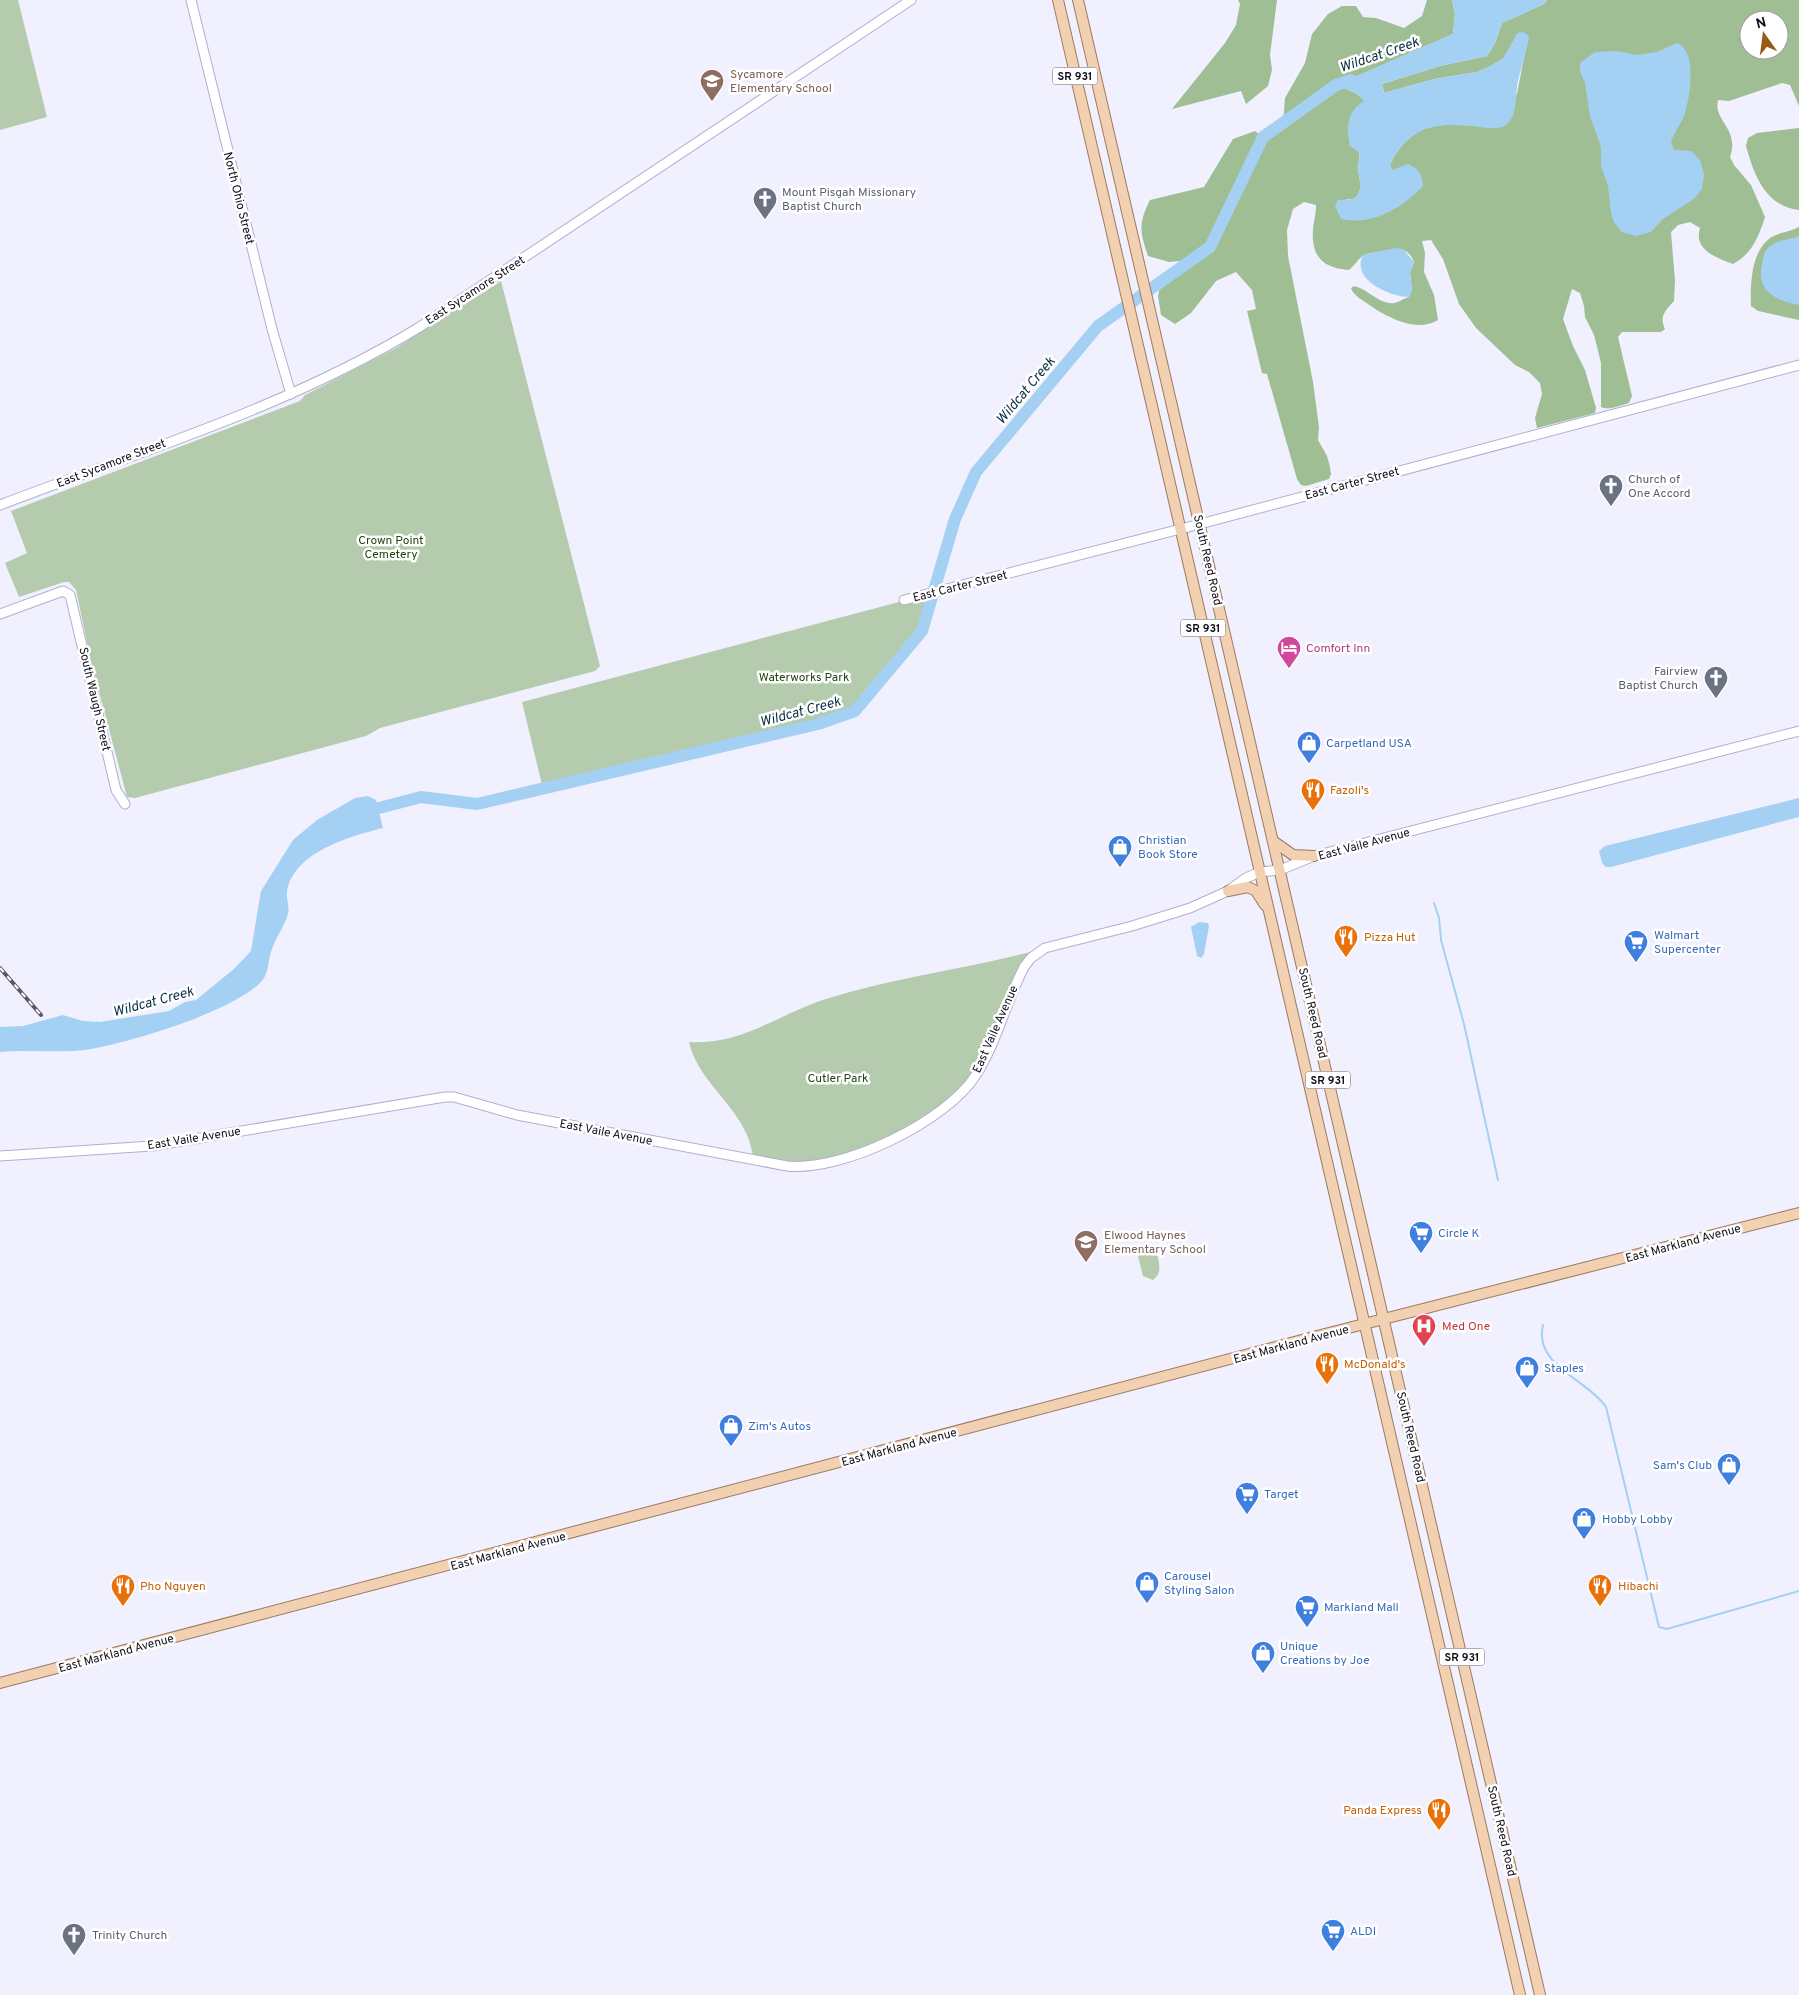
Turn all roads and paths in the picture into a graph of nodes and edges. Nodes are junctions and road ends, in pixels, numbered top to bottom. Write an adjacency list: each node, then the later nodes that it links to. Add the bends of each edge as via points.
1 (191, 0): 6 (street, North Ohio Street, via 267,311)
2 (911, 0): 6 (street, East Sycamore Street, via 418,328 345,369)
3 (1058, 0): 9 (main road, South Reed Road / SR 931)
4 (1078, 0): 8 (main road, South Reed Road / SR 931)
5 (1799, 365): 8 (street, East Carter Street)
6 (291, 394): 7 (street, East Sycamore Street)
7 (0, 505)
8 (1200, 524): 9 (street, East Carter Street); 14 (main road, South Reed Road / SR 931)
9 (1180, 530): 10 (street, East Carter Street); 17 (main road, South Reed Road / SR 931)
10 (904, 600)
11 (0, 614): 13 (street, South Waugh Street, via 63,591 72,600 116,790)
12 (1799, 731): 15 (street, East Vaile Avenue)
13 (125, 804)
14 (1273, 841): 15 (main road, via 1293,855); 16 (main road, South Reed Road / SR 931)
15 (1314, 856): 16 (street, East Vaile Avenue)
16 (1280, 870): 17 (street, East Vaile Avenue); 22 (main road, South Reed Road / SR 931)
17 (1260, 872): 18 (street, East Vaile Avenue); 19 (main road, South Reed Road / SR 931)
18 (1228, 891): 19 (main road, via 1248,887 1256,892); 20 (street, East Vaile Avenue, via 1190,908 1045,948 1037,953 1024,967 983,1060 964,1088 927,1119 894,1139 831,1163 804,1168 778,1165 517,1115 454,1097 152,1146)
19 (1269, 912): 23 (main road, South Reed Road / SR 931)
20 (0, 1156)
21 (1799, 1213): 22 (main road, East Markland Avenue)
22 (1384, 1320): 23 (main road, East Markland Avenue); 26 (main road, South Reed Road / SR 931)
23 (1364, 1324): 24 (main road, East Markland Avenue); 25 (main road, South Reed Road / SR 931)
24 (0, 1683)
25 (1520, 1995)
26 (1540, 1995)

